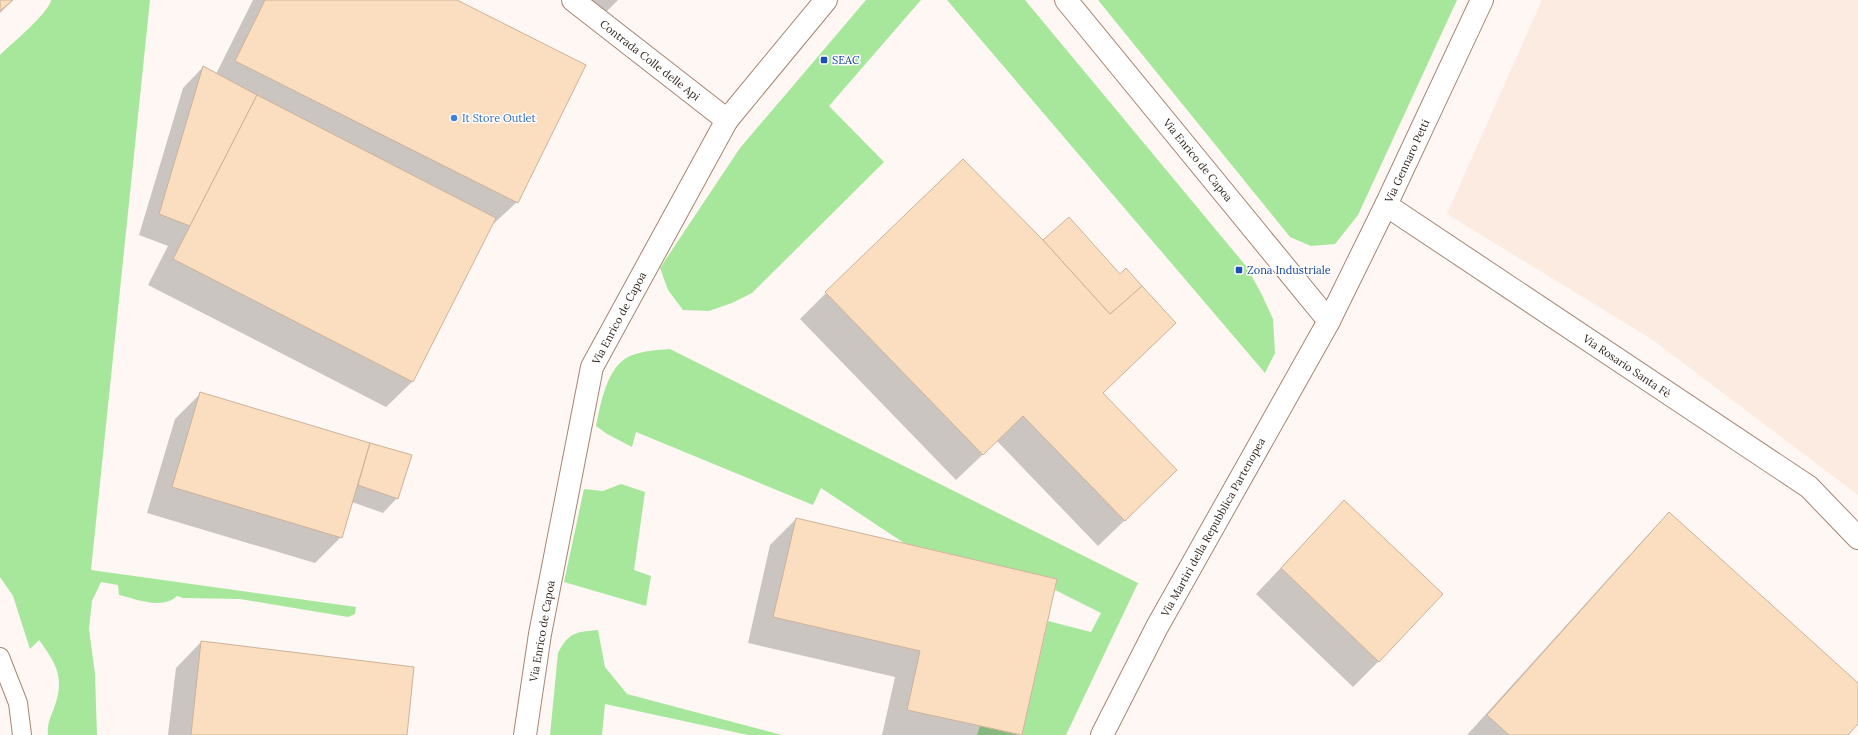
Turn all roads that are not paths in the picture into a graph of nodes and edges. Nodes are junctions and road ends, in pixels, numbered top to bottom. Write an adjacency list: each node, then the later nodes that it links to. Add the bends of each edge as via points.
1 (573, 0): 5 (street, Contrada Colle delle Api)
2 (826, 0): 5 (street, Via Enrico de Capoa)
3 (1066, 0): 7 (street, Via Enrico de Capoa)
4 (1482, 0): 6 (street, Via Gennaro Petti)
5 (727, 120): 11 (street, Via Enrico de Capoa, via 592,367 540,634)
6 (1386, 205): 7 (street, Via Gennaro Petti); 8 (street, Via Rosario Santa Fè, via 1810,487)
7 (1329, 321): 12 (street, Via Martiri della Repubblica Partenopea, via 1157,627)
8 (1858, 538)
9 (0, 657): 10 (lane, via 18,703)
10 (22, 735)
11 (526, 735)
12 (1102, 735)

